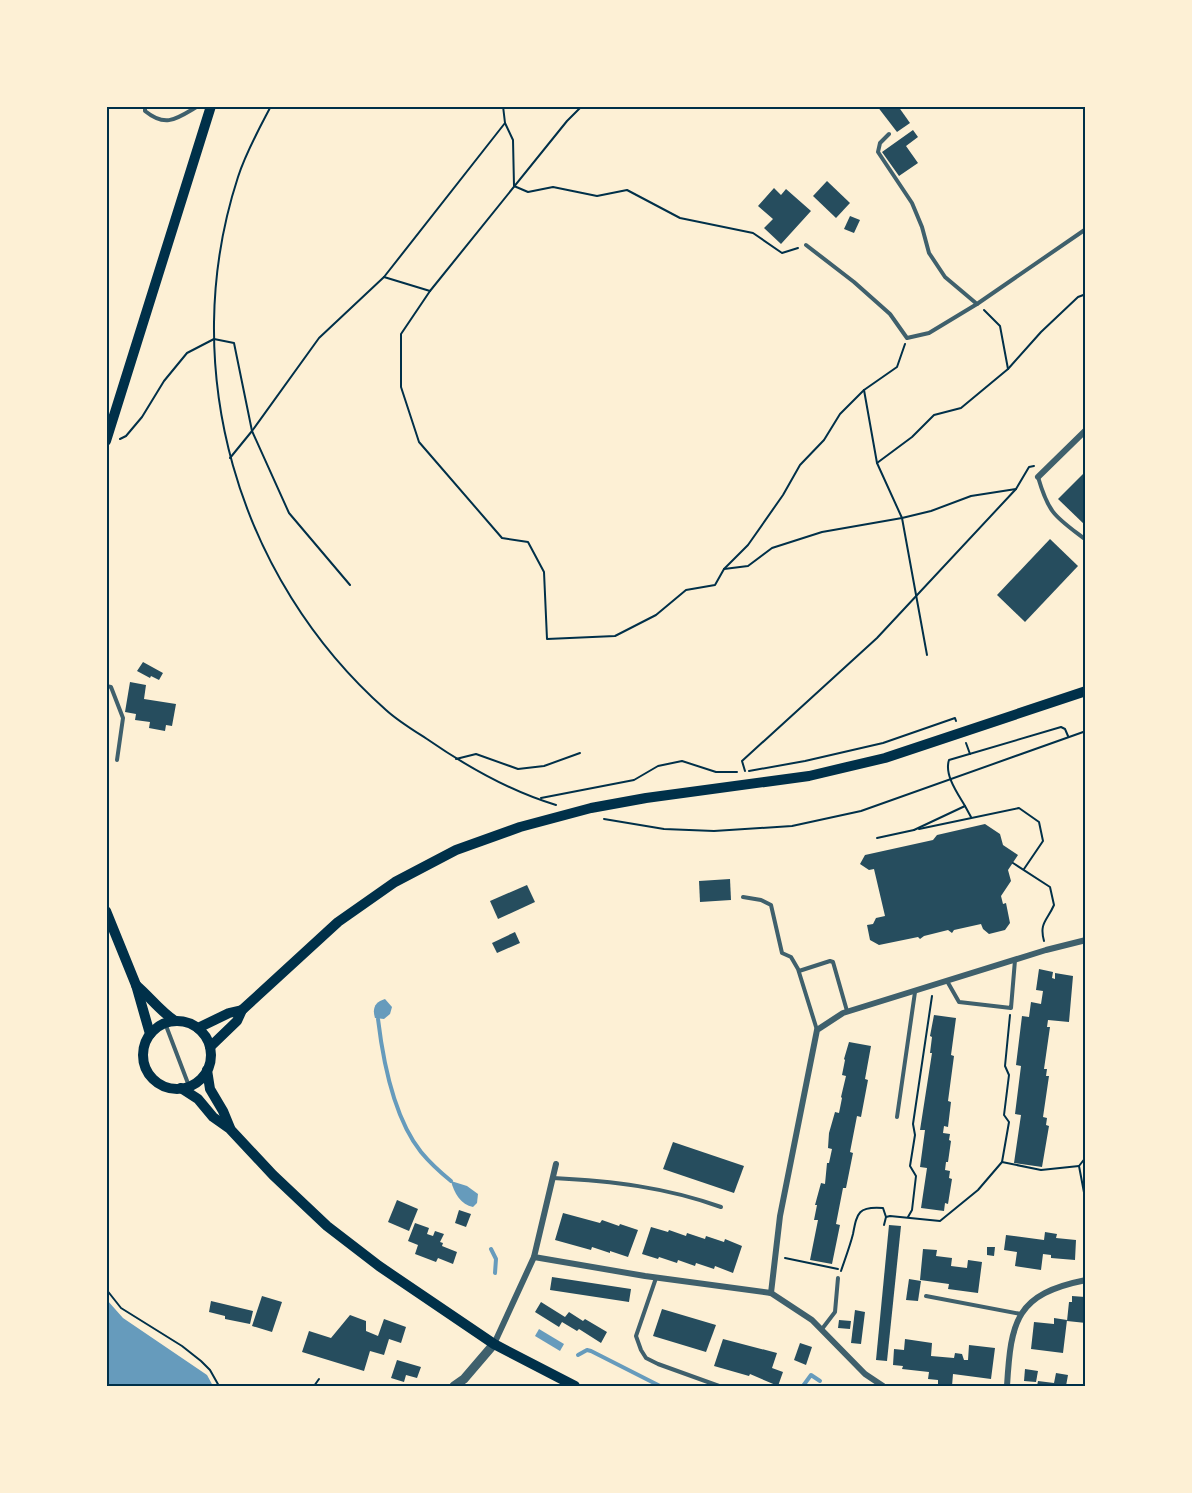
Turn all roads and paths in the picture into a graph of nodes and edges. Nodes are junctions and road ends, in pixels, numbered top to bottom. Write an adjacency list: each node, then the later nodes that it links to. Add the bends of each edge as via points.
1 (145, 106): 2 (lane, via 145,111 164,122)
2 (198, 106)
3 (211, 106): 22 (main road)
4 (271, 106): 17 (path, via 238,176 227,217 216,280)
5 (503, 106): 7 (path)
6 (582, 106): 9 (path)
7 (505, 123): 9 (path, via 513,140); 12 (path)
8 (889, 134): 15 (lane, via 880,142 878,152 912,203 929,253 945,278)
9 (514, 186): 11 (path, via 528,192 553,187 597,196 627,190 680,218 753,233 782,253); 13 (path)
10 (1086, 229): 15 (lane)
11 (806, 245): 16 (lane, via 890,314)
12 (384, 277): 13 (path); 21 (path, via 319,338)
13 (430, 291): 30 (path, via 401,334 401,387 419,442 502,537 528,542 544,572 547,639 615,636 656,615 686,590 715,585)
14 (1086, 294): 18 (path, via 1041,332)
15 (977, 304): 16 (lane, via 929,333); 18 (path, via 1000,326)
16 (907, 338): 19 (path, via 897,367)
17 (214, 339): 21 (path, via 234,343); 22 (path, via 187,353 126,436); 23 (path, via 218,398)
18 (1008, 369): 24 (path, via 961,408 934,415)
19 (864, 390): 24 (path); 30 (path, via 800,465 748,545)
20 (1086, 430): 25 (street)
21 (252, 432): 23 (path); 31 (path, via 289,513)
22 (111, 441)
23 (230, 458): 40 (path, via 265,552 315,634 387,712)
24 (877, 463): 28 (path)
25 (1048, 466): 26 (street); 27 (path, via 1029,466)
26 (1038, 477): 29 (lane, via 1050,511)
27 (1016, 489): 28 (path, via 971,496); 32 (path)
28 (902, 518): 30 (path, via 822,532 772,548 748,566); 32 (path)
29 (1086, 540)
30 (724, 569)
31 (350, 585)
32 (916, 596): 33 (path); 42 (path, via 877,638 742,761)
33 (927, 655)
34 (106, 686): 41 (lane, via 111,687 123,718)
35 (1086, 691): 37 (main road)
36 (1086, 731): 38 (path)
37 (962, 733): 42 (path, via 955,718 883,743); 63 (main road, via 885,758 809,776 591,808 456,850 394,882 338,922)
38 (1068, 736): 45 (path, via 1061,727 949,760 953,784); 47 (path, via 861,811 792,826 714,831)
39 (580, 753): 40 (path, via 544,766 518,769 476,754)
40 (456, 759): 43 (path)
41 (117, 760)
42 (745, 771): 43 (path, via 726,774 682,761 658,766 634,780)
43 (538, 799): 44 (path)
44 (545, 802)
45 (965, 806): 46 (path); 48 (path)
46 (971, 817): 48 (path); 51 (path, via 1019,807 1039,822 1043,841)
47 (633, 825)
48 (914, 831): 49 (path)
49 (878, 838)
50 (1012, 863): 51 (path)
51 (1024, 870): 55 (path, via 1050,887 1053,896 1054,905 1041,931)
52 (743, 897): 57 (lane, via 771,905 782,952 791,957)
53 (106, 911): 60 (main road)
54 (1086, 940): 55 (street)
55 (1046, 950): 56 (street)
56 (1016, 960): 58 (street); 62 (lane)
57 (799, 971): 64 (lane, via 833,962); 67 (lane)
58 (946, 981): 59 (street); 62 (lane, via 959,1002)
59 (934, 984): 61 (street); 82 (path, via 913,1124 910,1166 915,1176)
60 (136, 985): 65 (main road); 68 (main road)
61 (915, 991): 64 (street); 72 (lane)
62 (1011, 1008): 75 (path, via 1005,1066 1009,1075 1005,1115 1009,1122)
63 (242, 1010): 66 (main road); 69 (main road, via 237,1021)
64 (847, 1011): 67 (street)
65 (170, 1022): 66 (main road); 68 (main road); 71 (lane)
66 (198, 1028): 69 (main road)
67 (816, 1030): 85 (street)
68 (150, 1034): 71 (main road, via 144,1048 148,1071 158,1083)
69 (210, 1047): 70 (main road)
70 (207, 1070): 71 (main road, via 200,1080); 73 (main road, via 210,1089)
71 (185, 1087): 73 (main road)
72 (897, 1117)
73 (230, 1129): 95 (main road, via 327,1226)
74 (1086, 1157): 77 (path)
75 (1002, 1162): 77 (path, via 1041,1170); 82 (path, via 978,1190 940,1221)
76 (556, 1164): 78 (street)
77 (1078, 1166): 79 (path)
78 (553, 1178): 80 (lane, via 650,1187); 84 (street)
79 (1086, 1203)
80 (721, 1207)
81 (886, 1217): 82 (path); 83 (path); 86 (path, via 883,1208 870,1207 855,1217)
82 (908, 1217)
83 (884, 1225)
84 (534, 1257): 87 (street); 95 (street)
85 (775, 1257): 86 (path); 91 (street)
86 (841, 1270): 88 (path)
87 (657, 1278): 91 (street); 101 (lane, via 636,1336 640,1350 658,1364)
88 (838, 1278): 94 (lane, via 835,1312)
89 (1086, 1280): 93 (street, via 1051,1288 1034,1298)
90 (106, 1288): 97 (path, via 121,1308 201,1361)
91 (771, 1293): 94 (street)
92 (926, 1296): 93 (lane)
93 (1021, 1314): 103 (street, via 1012,1344)
94 (821, 1330): 102 (street, via 865,1374)
95 (494, 1344): 99 (street); 100 (main road)
96 (319, 1379): 98 (path)
97 (219, 1386)
98 (314, 1386)
99 (454, 1386)
100 (575, 1386)
101 (719, 1386)
102 (883, 1386)
103 (1007, 1386)

